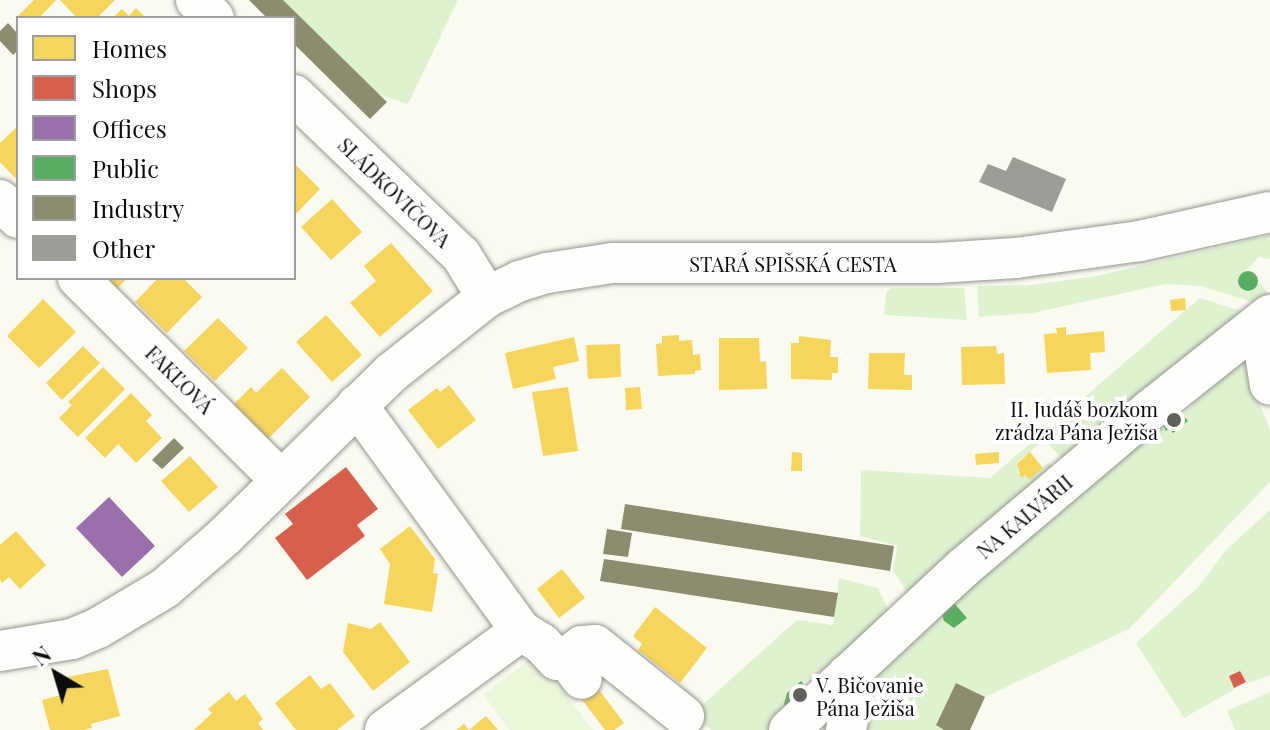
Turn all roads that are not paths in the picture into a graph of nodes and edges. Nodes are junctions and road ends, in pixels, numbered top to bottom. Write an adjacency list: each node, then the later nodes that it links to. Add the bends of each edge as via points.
1 (196, 0): 2 (street)
2 (212, 16)
3 (296, 97): 8 (street, SLÁDKOVIČOVA, via 461,255)
4 (0, 200): 6 (street)
5 (1270, 212): 8 (street, STARÁ SPIŠSKÁ CESTA, via 1140,241 1016,258 600,265 547,273)
6 (16, 216)
7 (80, 280): 12 (street, FAKĽOVÁ)
8 (487, 297): 11 (street, STARÁ SPIŠSKÁ CESTA)
9 (1270, 322): 10 (street, via 1265,354); 15 (street, NA KALVÁRII, via 1175,390 964,567)
10 (1270, 385)
11 (357, 405): 12 (street, STARÁ SPIŠSKÁ CESTA); 13 (street)
12 (281, 480): 14 (street, STARÁ SPIŠSKÁ CESTA, via 192,567 130,611 72,639)
13 (521, 631): 16 (street, via 574,668 582,646 595,645); 17 (street)
14 (0, 651)
15 (848, 674): 18 (street, NA KALVÁRII); 19 (street, via 852,700)
16 (684, 716)
17 (385, 730)
18 (789, 730)
19 (846, 730)

